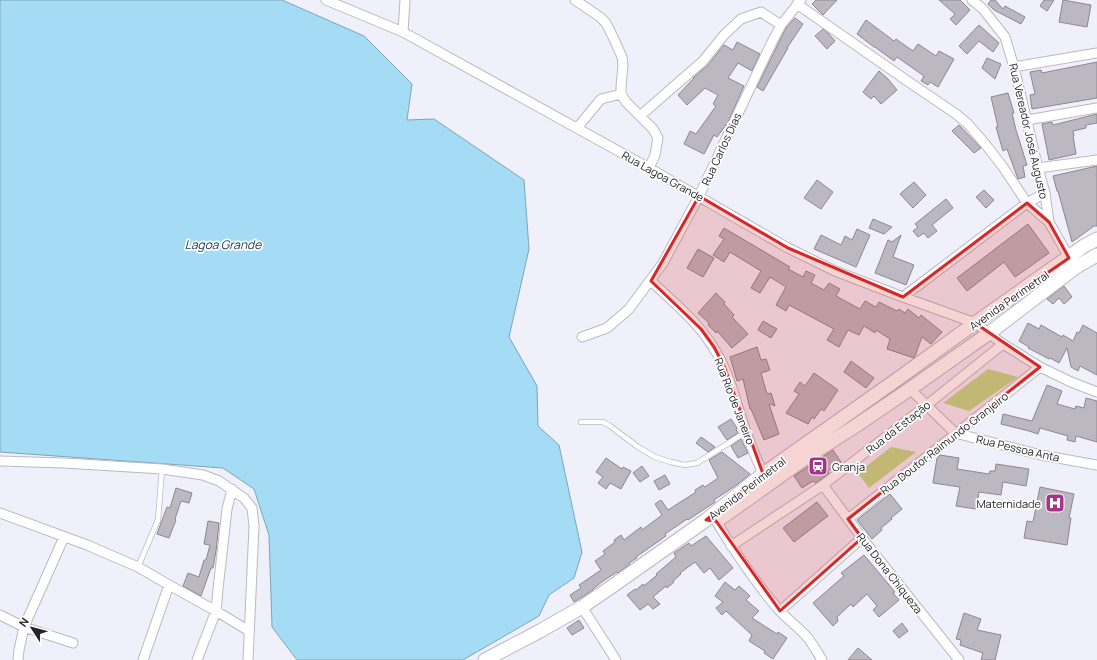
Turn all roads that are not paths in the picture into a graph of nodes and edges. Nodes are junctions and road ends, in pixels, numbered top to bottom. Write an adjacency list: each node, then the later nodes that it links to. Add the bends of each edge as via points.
1 (326, 0): 7 (street, Rua Lagoa Grande)
2 (405, 0): 7 (street)
3 (575, 0): 10 (street, via 600,17 613,37 622,57)
4 (972, 0): 9 (street, Rua Vereador José Augusto, via 1005,37)
5 (799, 2): 6 (street, Rua Carlos Dias); 20 (street, via 968,124 1003,167)
6 (781, 25): 12 (street, via 761,12 741,19 702,61); 19 (street, Rua Carlos Dias)
7 (403, 32): 14 (street, Rua Lagoa Grande)
8 (1097, 53): 9 (street)
9 (1014, 67): 13 (street, Rua Vereador José Augusto)
10 (621, 94): 12 (street); 14 (street, via 600,99)
11 (1097, 108): 13 (street)
12 (640, 116): 16 (street, via 658,138 655,155)
13 (1027, 120): 17 (street, Rua Vereador José Augusto)
14 (577, 128): 16 (street, Rua Lagoa Grande)
15 (1097, 160): 17 (street)
16 (649, 168): 19 (street, Rua Lagoa Grande)
17 (1038, 168): 18 (street, Rua Vereador José Augusto)
18 (1045, 193): 20 (street); 21 (street, Rua Vereador José Augusto)
19 (699, 196): 25 (street, Rua Carlos Dias); 26 (street, Rua Lagoa Grande, via 788,248 835,271)
20 (1027, 203): 21 (street); 26 (street)
21 (1049, 222): 24 (street, Rua Vereador José Augusto)
22 (1097, 239): 24 (street, Avenida Perimetral, via 1084,246)
23 (1097, 255): 24 (street, Avenida Perimetral)
24 (1072, 262): 27 (street, Avenida Perimetral); 28 (street, Avenida Perimetral)
25 (651, 281): 29 (street, Rua Carlos Dias, via 629,309 607,328); 36 (street, Rua Rio de Janeiro, via 701,329 714,348 724,366)
26 (903, 297): 27 (street, Rua Lagoa Grande)
27 (975, 323): 28 (street, Rua Lagoa Grande); 38 (street, Avenida Perimetral)
28 (988, 334): 30 (street, Rua Lagoa Grande); 32 (street, Avenida Perimetral)
29 (582, 337)
30 (1003, 344): 31 (street, Rua Lagoa Grande); 34 (street, Rua da Estação)
31 (1040, 367): 33 (street, Rua Lagoa Grande); 37 (street, Rua Doutor Raimundo Granjeiro)
32 (910, 389): 34 (street); 38 (street, Avenida Perimetral, via 854,428)
33 (1097, 392)
34 (927, 405): 37 (street); 43 (street, Rua da Estação)
35 (581, 422): 36 (lane, via 603,422 655,457 685,465 696,463)
36 (746, 432): 42 (street, Rua Rio de Janeiro)
37 (955, 433): 40 (street, Rua Pessoa Anta, via 1041,455); 46 (street, Rua Doutor Raimundo Granjeiro)
38 (804, 452): 42 (street, Avenida Perimetral); 47 (street, Avenida Perimetral)
39 (0, 461): 41 (street)
40 (1097, 465)
41 (162, 469): 44 (street, via 211,477); 51 (lane, via 158,520)
42 (763, 474): 47 (street, Avenida Perimetral)
43 (823, 484): 46 (street, Rua Dona Chiqueza); 50 (street, Rua da Estação)
44 (232, 489): 54 (street, via 226,516); 58 (street, via 244,498 252,508 253,515)
45 (0, 513): 48 (street)
46 (848, 519): 49 (street, Rua Dona Chiqueza)
47 (711, 521): 50 (street); 53 (street)
48 (64, 537): 51 (street); 57 (street)
49 (862, 538): 55 (street); 67 (street, Rua Dona Chiqueza)
50 (731, 546): 55 (street)
51 (138, 567): 52 (street)
52 (169, 585): 54 (street); 61 (street)
53 (582, 607): 64 (street); 65 (street)
54 (216, 611): 58 (street); 62 (street)
55 (780, 611): 66 (street, via 807,636)
56 (0, 615): 57 (street)
57 (24, 627): 59 (street); 60 (street)
58 (249, 631): 63 (street)
59 (73, 643)
60 (18, 660)
61 (143, 660)
62 (197, 660)
63 (248, 660)
64 (485, 660)
65 (616, 660)
66 (822, 660)
67 (959, 660)

